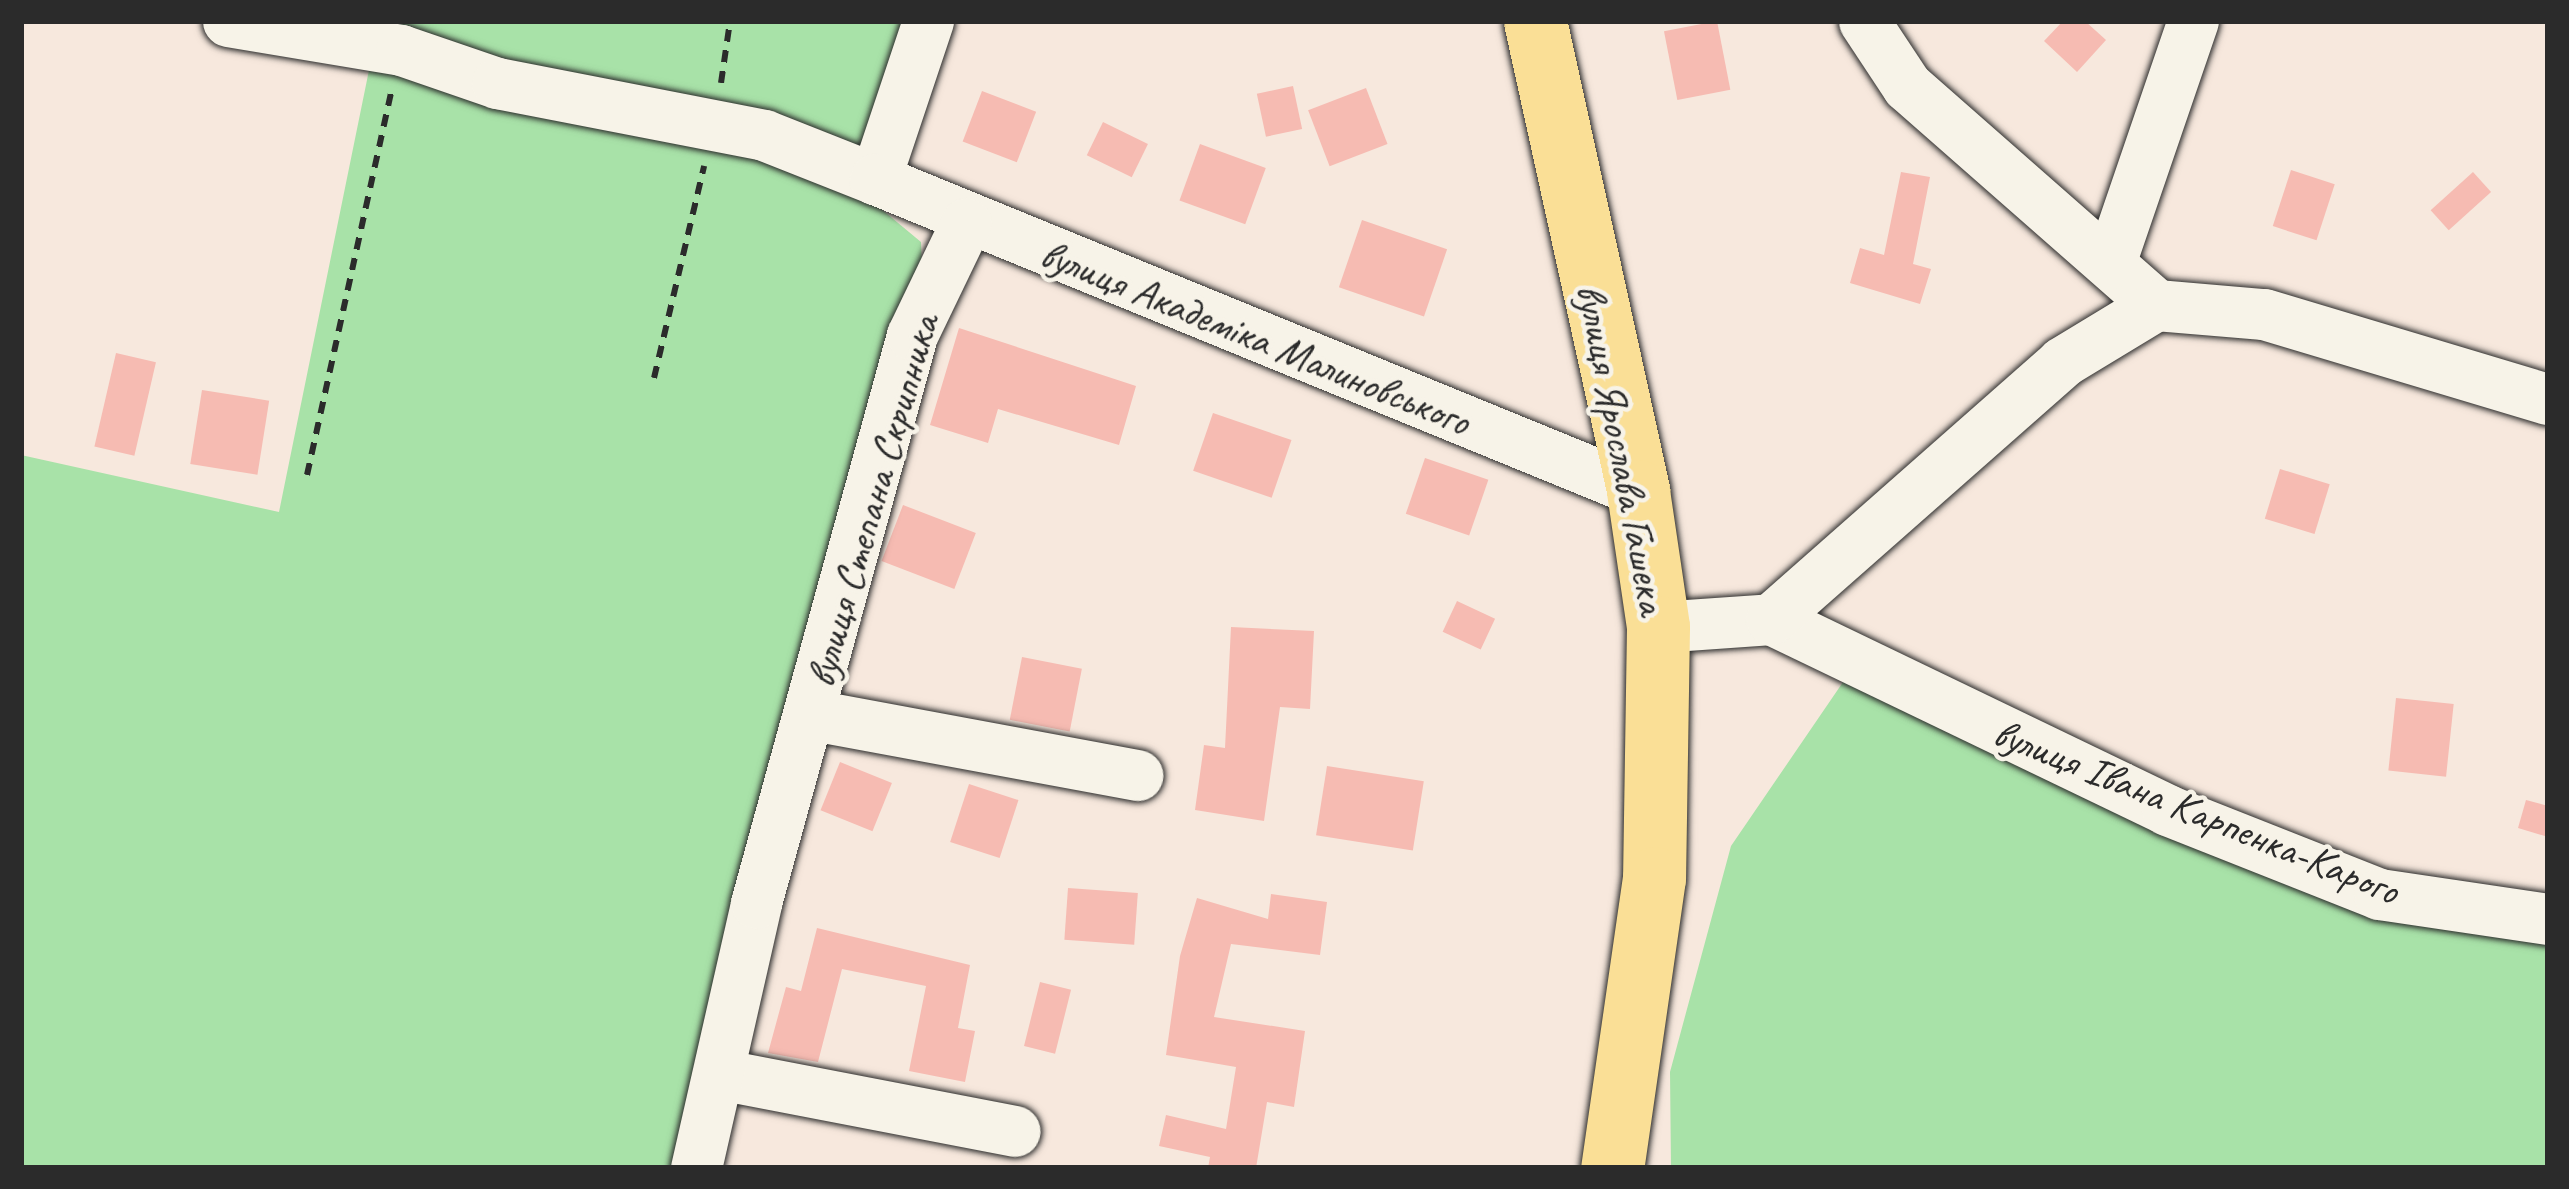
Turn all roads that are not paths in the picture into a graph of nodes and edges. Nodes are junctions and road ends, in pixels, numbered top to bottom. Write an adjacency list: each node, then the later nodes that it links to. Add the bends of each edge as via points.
1 (228, 21): 6 (street, вулиця Академіка Малиновського, via 400,50 496,83 714,124)
2 (928, 21): 6 (street)
3 (1535, 21): 11 (main road, вулиця Ярослава Гашека)
4 (1864, 21): 8 (street, via 1907,86)
5 (2193, 21): 8 (street)
6 (875, 179): 7 (street, вулиця Академіка Малиновського)
7 (966, 223): 11 (street, вулиця Академіка Малиновського); 14 (street, вулиця Степана Скрипника, via 912,335)
8 (2110, 263): 9 (street)
9 (2156, 305): 10 (street, via 2264,314); 12 (street, via 2062,362)
10 (2548, 399)
11 (1638, 491): 13 (main road, вулиця Ярослава Гашека)
12 (1771, 619): 13 (street); 16 (street, вулиця Івана Карпенка-Карого, via 1854,666 2167,811 2379,894)
13 (1658, 627): 20 (main road, вулиця Ярослава Гашека, via 1654,878)
14 (813, 715): 15 (street, вулиця Степана Скрипника); 17 (street, вулиця Степана Скрипника, via 756,903)
15 (1138, 775)
16 (2548, 919)
17 (719, 1075): 18 (street); 19 (street, вулиця Степана Скрипника)
18 (1015, 1131)
19 (695, 1168)
20 (1612, 1168)

